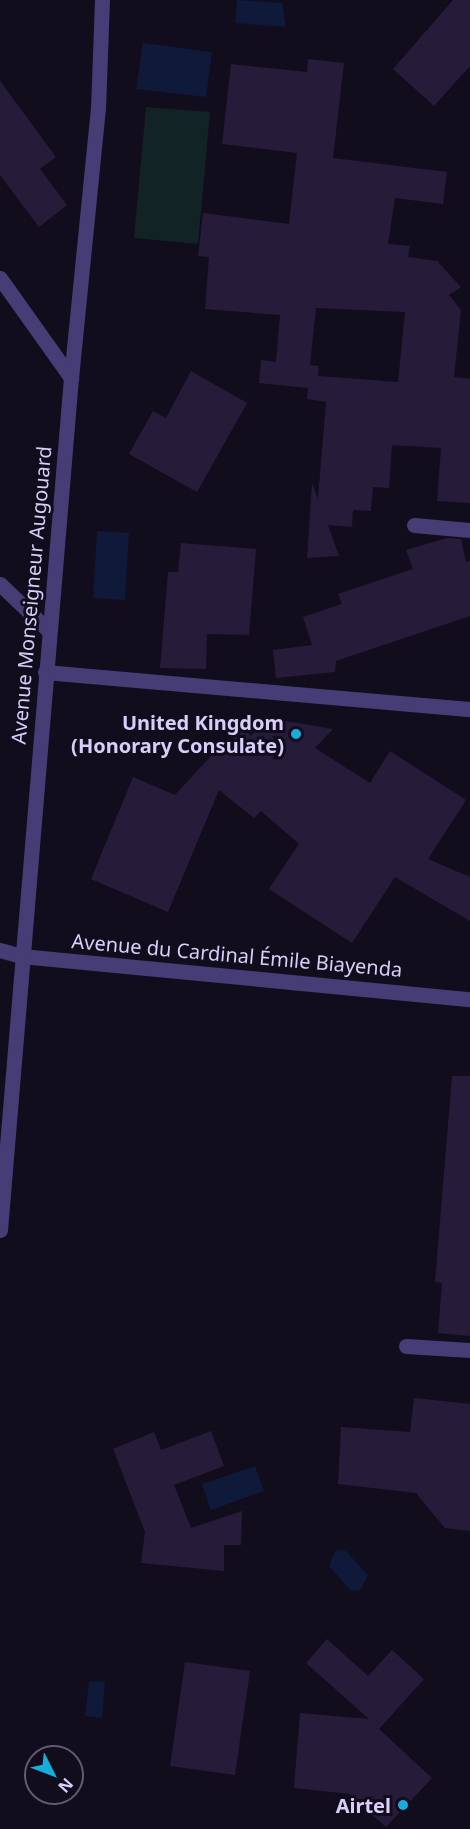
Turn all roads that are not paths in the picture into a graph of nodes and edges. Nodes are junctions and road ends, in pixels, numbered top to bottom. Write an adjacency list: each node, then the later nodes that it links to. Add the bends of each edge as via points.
1 (102, 0): 3 (street, Avenue Monseigneur Augouard, via 98,109)
2 (0, 278): 3 (street)
3 (71, 378): 7 (street, Avenue Monseigneur Augouard)
4 (414, 525): 5 (street)
5 (470, 530)
6 (0, 584): 7 (street)
7 (49, 631): 8 (street, Avenue Monseigneur Augouard)
8 (45, 672): 9 (street); 11 (street, Avenue Monseigneur Augouard)
9 (470, 709)
10 (0, 950): 11 (street, Avenue du Cardinal Émile Biayenda)
11 (21, 956): 12 (street, Avenue du Cardinal Émile Biayenda); 13 (street, Avenue Monseigneur Augouard)
12 (470, 999)
13 (0, 1230)
14 (406, 1346): 15 (street)
15 (470, 1350)

